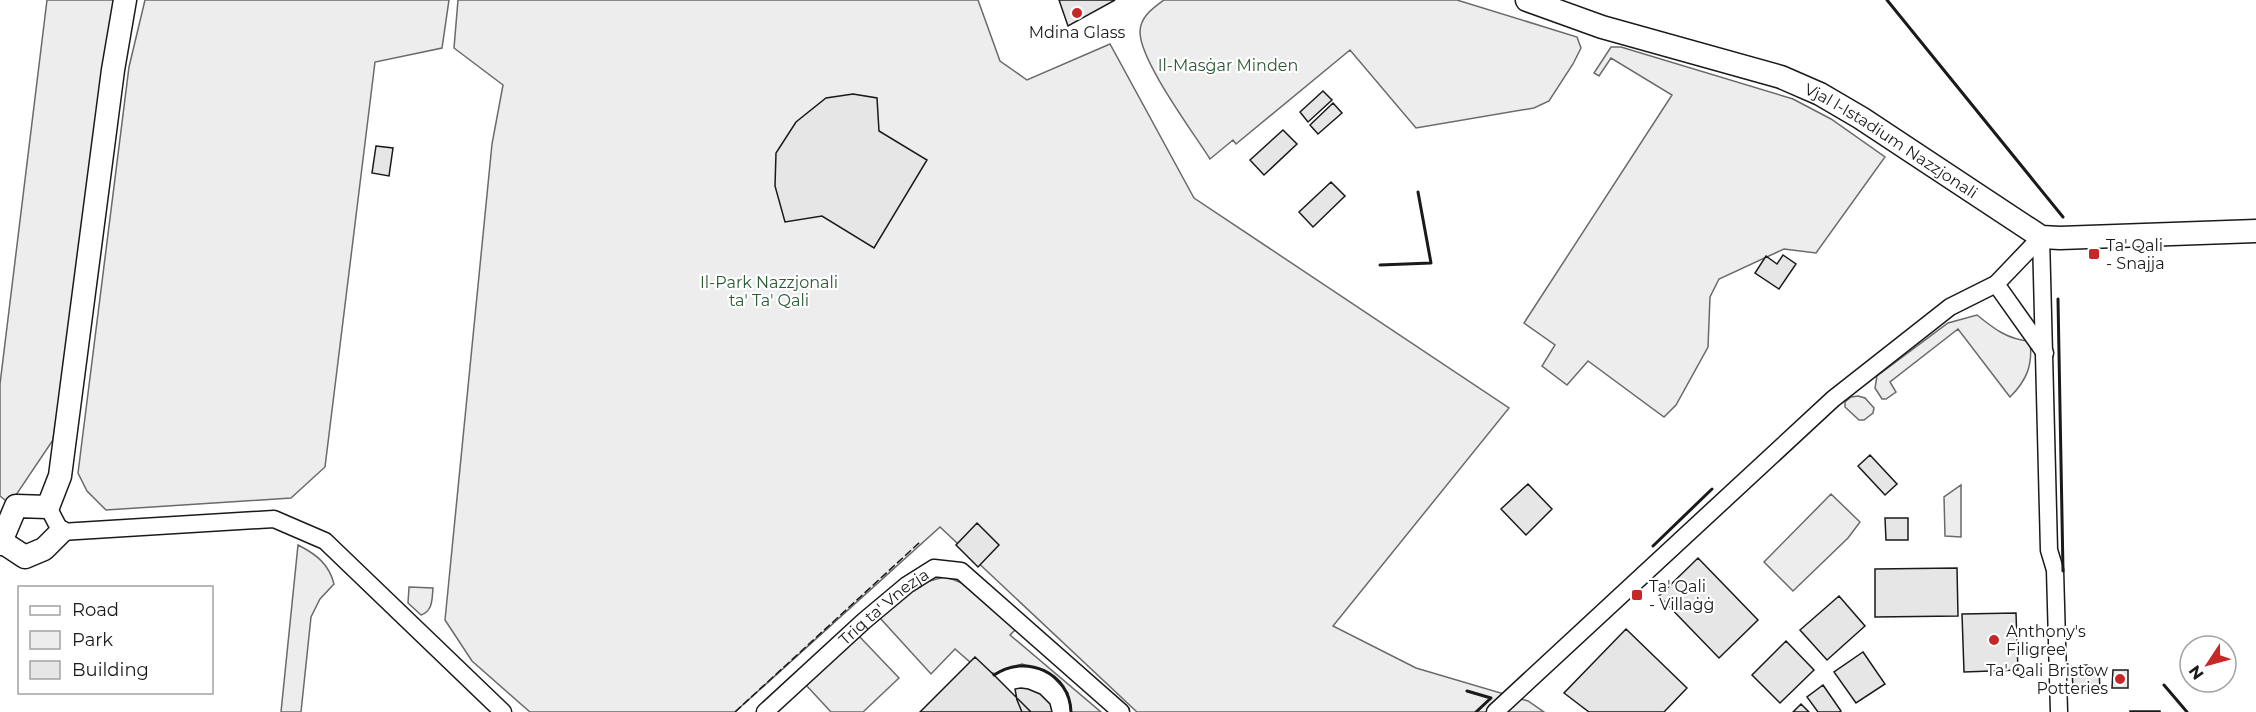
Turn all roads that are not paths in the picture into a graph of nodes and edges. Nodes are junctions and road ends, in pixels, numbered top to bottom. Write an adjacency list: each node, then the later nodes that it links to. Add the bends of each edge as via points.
1 (125, 0): 7 (main road, via 60,476)
2 (1527, 0): 4 (main road, Vjal l-Istadium Nazzjonali, via 1602,27 1781,77 1820,94)
3 (2256, 231): 4 (main road)
4 (2041, 237): 5 (street); 6 (street)
5 (1996, 284): 6 (street); 13 (street, via 1950,307 1841,392)
6 (2045, 353): 14 (street, via 2049,550 2055,570)
7 (48, 507): 8 (street); 9 (main road, via 16,506)
8 (62, 532): 9 (main road, via 44,549 25,557); 10 (street, via 274,519 325,542)
9 (1, 542)
10 (503, 712)
11 (765, 712): 12 (street, Triq ta' Vnezja, via 864,621 934,568 961,572)
12 (1121, 712)
13 (1495, 712)
14 (2059, 712)

